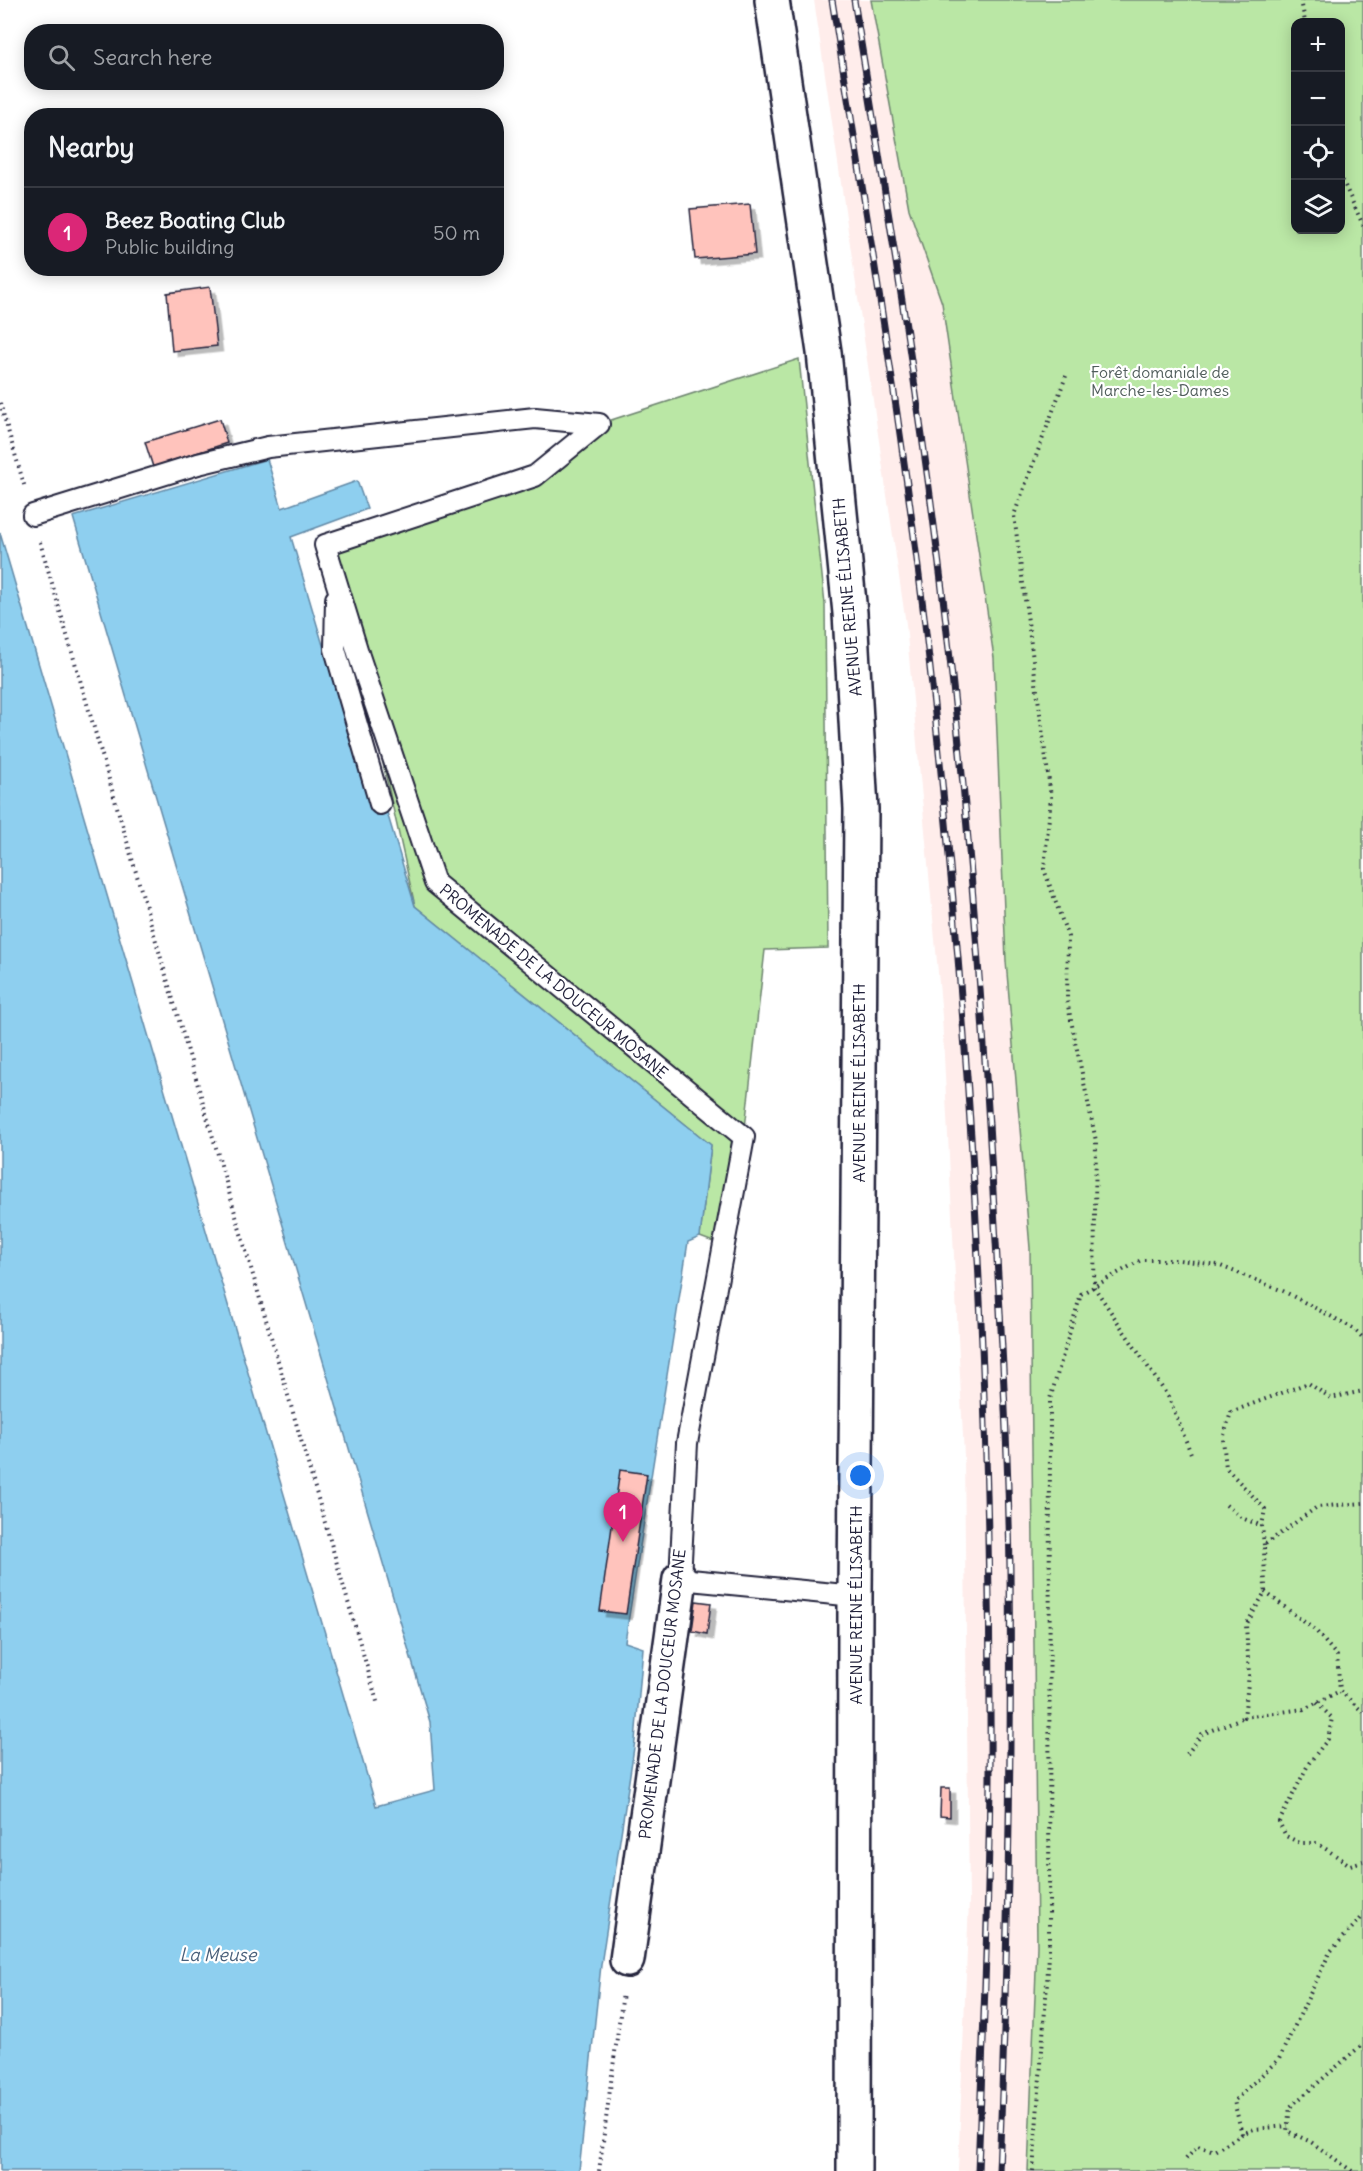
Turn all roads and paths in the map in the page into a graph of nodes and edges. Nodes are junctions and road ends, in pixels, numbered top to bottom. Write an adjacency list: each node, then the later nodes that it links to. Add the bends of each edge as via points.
1 (772, 0): 21 (main road, AVENUE REINE ÉLISABETH, via 824,352 850,613 861,809)
2 (1301, 0): 3 (path)
3 (1304, 18)
4 (1343, 180): 5 (path)
5 (1363, 225)
6 (1066, 376): 11 (path, via 1014,515 1051,797 1044,869 1068,937 1066,1001 1096,1141)
7 (0, 402): 8 (path)
8 (33, 515): 9 (lane, PROMENADE DE LA DOUCEUR MOSANE, via 198,464 268,447 535,418 599,424 535,476 325,545); 24 (path)
9 (336, 582): 10 (lane, via 335,648); 19 (lane, PROMENADE DE LA DOUCEUR MOSANE, via 435,883 744,1137 687,1443)
10 (380, 804)
11 (1094, 1287): 12 (path, via 1141,1260 1218,1265 1283,1291 1353,1328); 14 (path, via 1169,1398); 37 (path, via 1081,1294 1050,1399 1049,1956)
12 (1363, 1338)
13 (1363, 1391): 17 (path, via 1331,1398 1308,1383 1231,1413 1223,1439 1226,1468 1264,1509)
14 (1192, 1456)
15 (1363, 1503): 18 (path, via 1317,1507)
16 (1226, 1505): 17 (path, via 1242,1518)
17 (1262, 1526): 18 (path)
18 (1264, 1545): 20 (path)
19 (680, 1579): 21 (lane); 30 (main road, PROMENADE DE LA DOUCEUR MOSANE)
20 (1265, 1592): 22 (path, via 1316,1631 1337,1656); 26 (path, via 1246,1625 1249,1675)
21 (855, 1596): 36 (main road, AVENUE REINE ÉLISABETH)
22 (1340, 1690): 23 (path); 25 (path)
23 (1317, 1702): 26 (path, via 1304,1709); 28 (path, via 1332,1718 1328,1739 1309,1763 1279,1822 1286,1836 1300,1843 1317,1843 1350,1865)
24 (378, 1706)
25 (1363, 1712)
26 (1244, 1717): 27 (path, via 1202,1734)
27 (1187, 1754)
28 (1363, 1862)
29 (1363, 1916): 33 (path, via 1330,1952 1279,2059 1234,2101)
30 (627, 1960): 35 (path)
31 (1363, 2044): 32 (path, via 1290,2107)
32 (1288, 2126): 33 (path); 38 (path, via 1287,2131 1311,2142)
33 (1242, 2134): 34 (path, via 1214,2151 1198,2146)
34 (1186, 2159)
35 (599, 2171)
36 (854, 2171)
37 (1033, 2171)
38 (1352, 2171)

